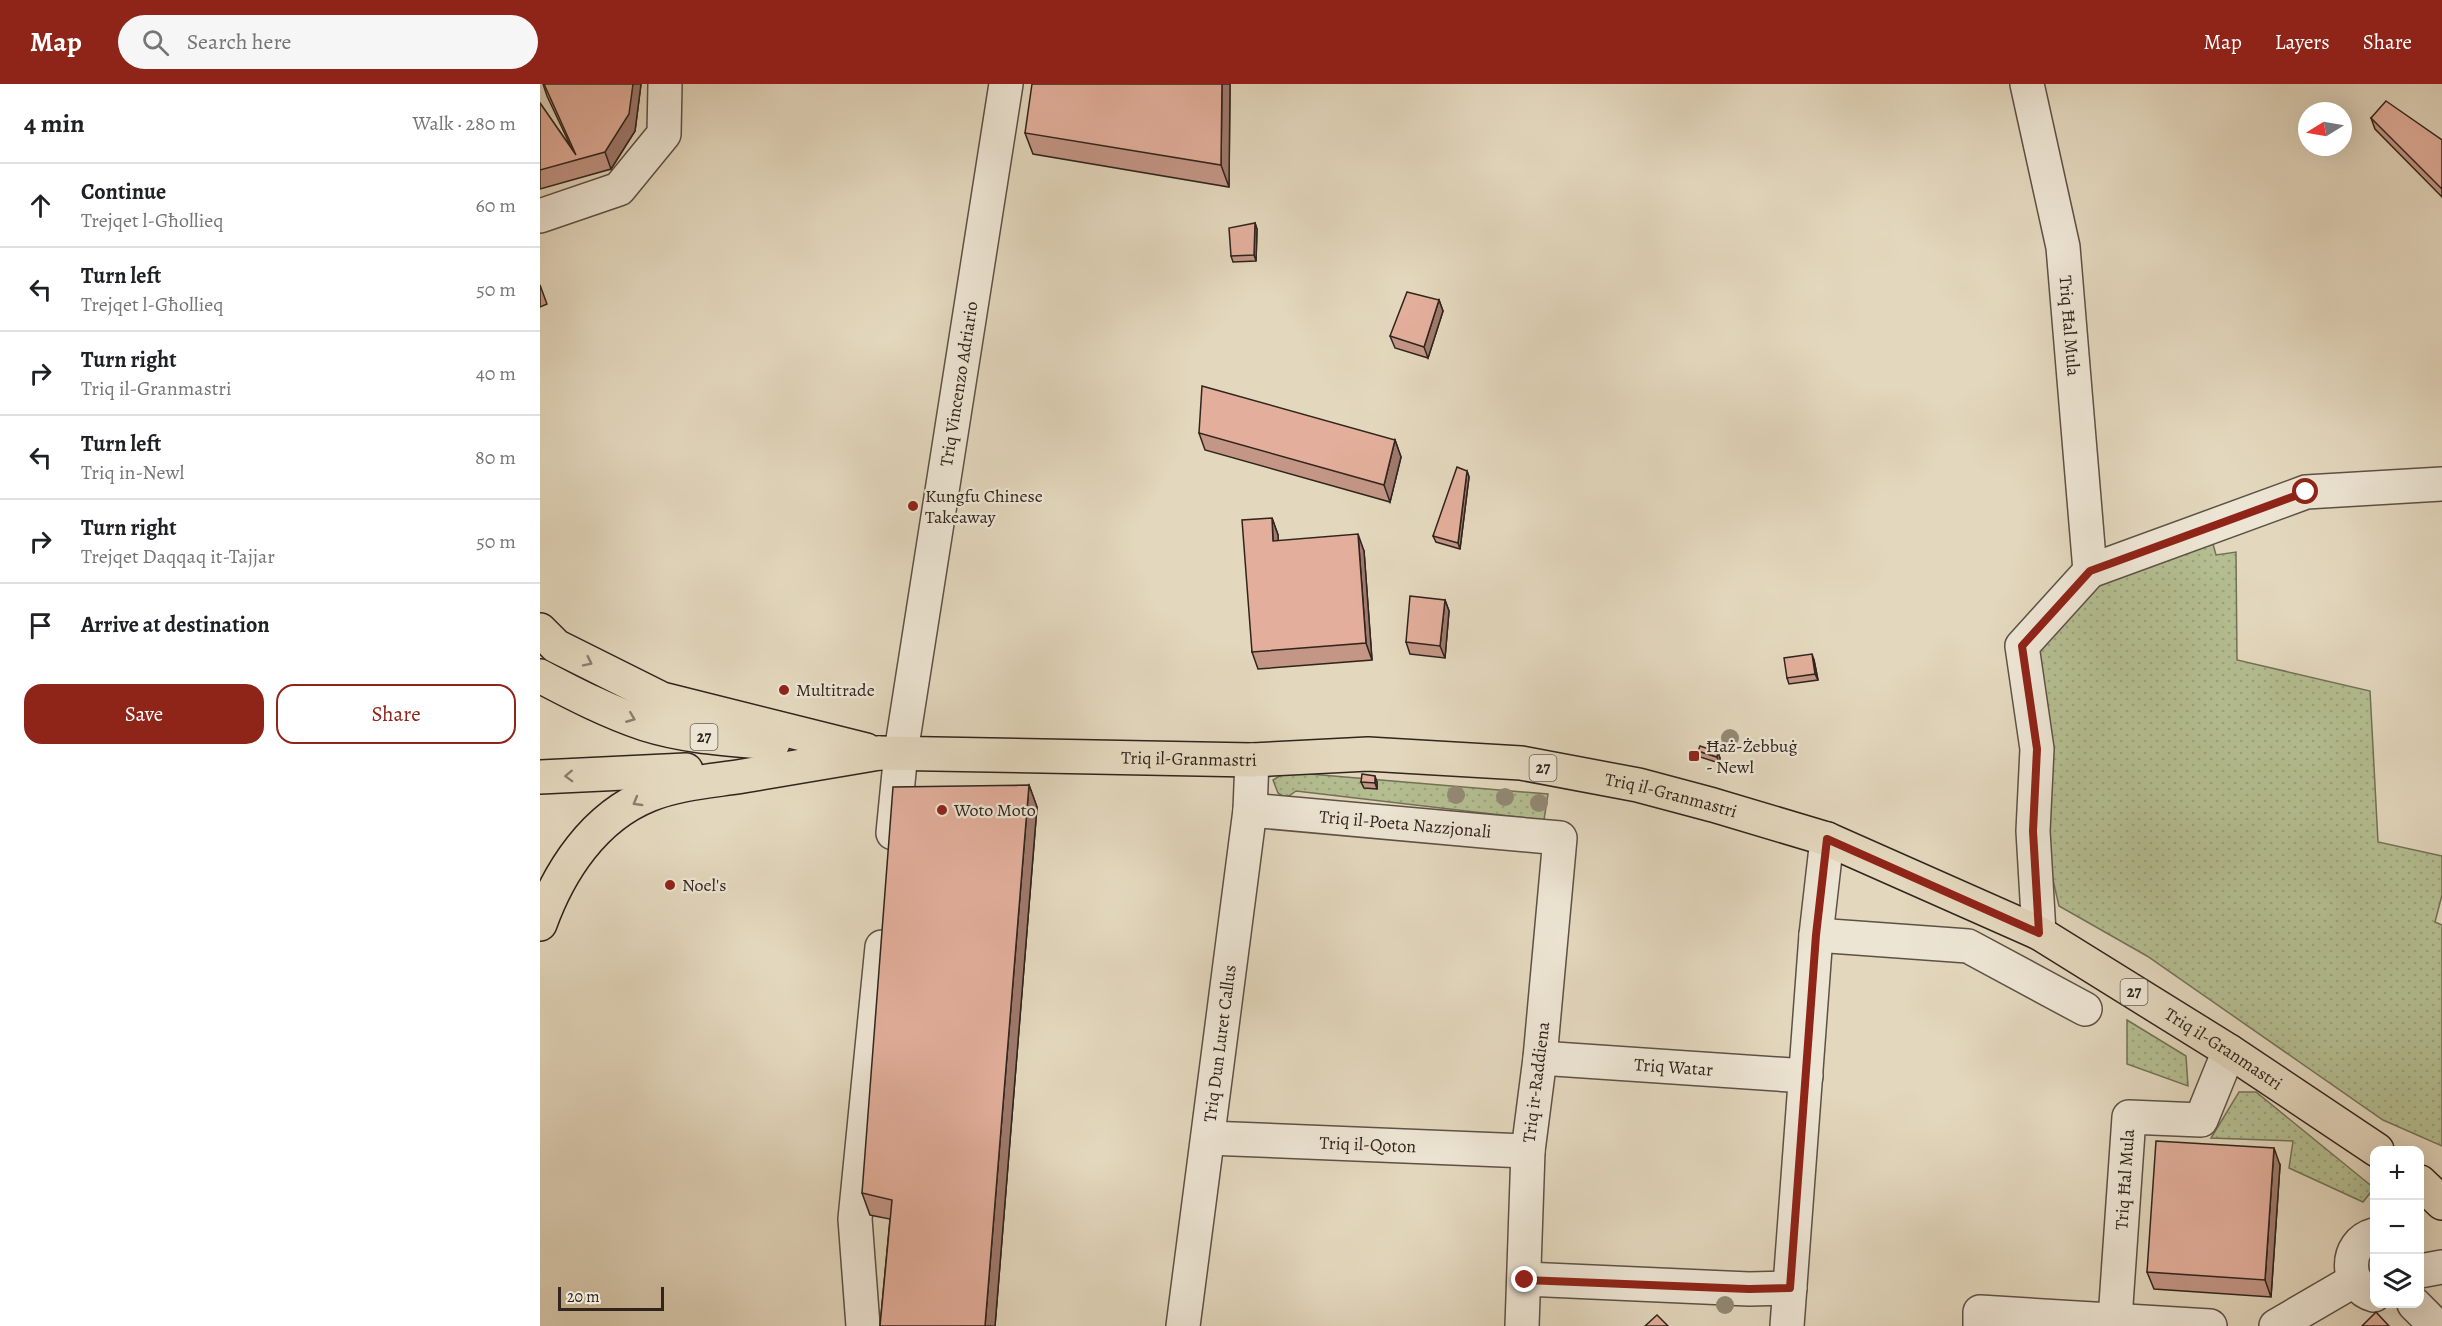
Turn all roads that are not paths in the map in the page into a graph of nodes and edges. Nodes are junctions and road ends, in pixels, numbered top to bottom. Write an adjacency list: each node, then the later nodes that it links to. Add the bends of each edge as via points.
1 (664, 84): 4 (street, via 664,134 619,189)
2 (1006, 84): 9 (street, Triq Vincenzo Adriario)
3 (2027, 84): 6 (street, Triq Ħal Mula, via 2063,247)
4 (540, 216)
5 (2442, 484): 6 (street, via 2306,492)
6 (2090, 571): 18 (street, via 2022,646 2037,749 2033,831)
7 (540, 630): 9 (main road, one-way to 9, via 556,646 662,699)
8 (540, 676): 9 (main road, 27, one-way to 9, via 645,724 676,731)
9 (890, 753): 10 (main road, Triq il-Granmastri / 27); 11 (main road, 27, one-way to 11, via 638,774); 15 (street, Triq Vincenzo Adriario); 17 (main road, one-way to 17, via 692,784 648,795 603,825 575,855 559,878)
10 (1252, 760): 12 (street, Triq Dun Luret Callus); 14 (main road, Triq il-Granmastri / 27, via 1368,754 1521,763 1638,785)
11 (540, 777)
12 (1250, 810): 13 (street, Triq il-Poeta Nazzjonali); 24 (street, Triq Dun Luret Callus)
13 (1560, 838): 22 (street, Triq ir-Raddiena)
14 (1827, 839): 18 (main road, Triq il-Granmastri / 27); 19 (street)
15 (891, 858)
16 (885, 916): 39 (street, via 855,1220)
17 (540, 924)
18 (2039, 933): 21 (main road, Triq il-Granmastri / 27)
19 (1816, 935): 20 (street, via 1968,946); 23 (street)
20 (2085, 1009)
21 (2229, 1051): 25 (main road, Triq il-Granmastri / 27); 38 (street, Triq Ħal Mula, via 2201,1120 2128,1117)
22 (1540, 1058): 23 (street, Triq Watar); 26 (street, Triq ir-Raddiena)
23 (1806, 1076): 35 (street)
24 (1208, 1138): 26 (street, Triq il-Qoton); 40 (street, Triq Dun Luret Callus)
25 (2371, 1146)
26 (1528, 1151): 34 (street, Triq ir-Raddiena)
27 (2424, 1175): 28 (street)
28 (2442, 1177)
29 (2424, 1186): 30 (main road)
30 (2442, 1203)
31 (2370, 1237): 36 (street, via 2361,1242 2351,1260 2351,1270)
32 (2442, 1267): 33 (street)
33 (2424, 1270)
34 (1525, 1280): 35 (street); 41 (street, Triq ir-Raddiena)
35 (1790, 1288): 42 (street)
36 (2365, 1288): 45 (street)
37 (2418, 1308): 46 (street)
38 (2115, 1319): 43 (street, via 1980,1312); 44 (street)
39 (863, 1326)
40 (1184, 1326)
41 (1522, 1326)
42 (1787, 1326)
43 (1980, 1326)
44 (2210, 1326)
45 (2276, 1326)
46 (2436, 1326)

